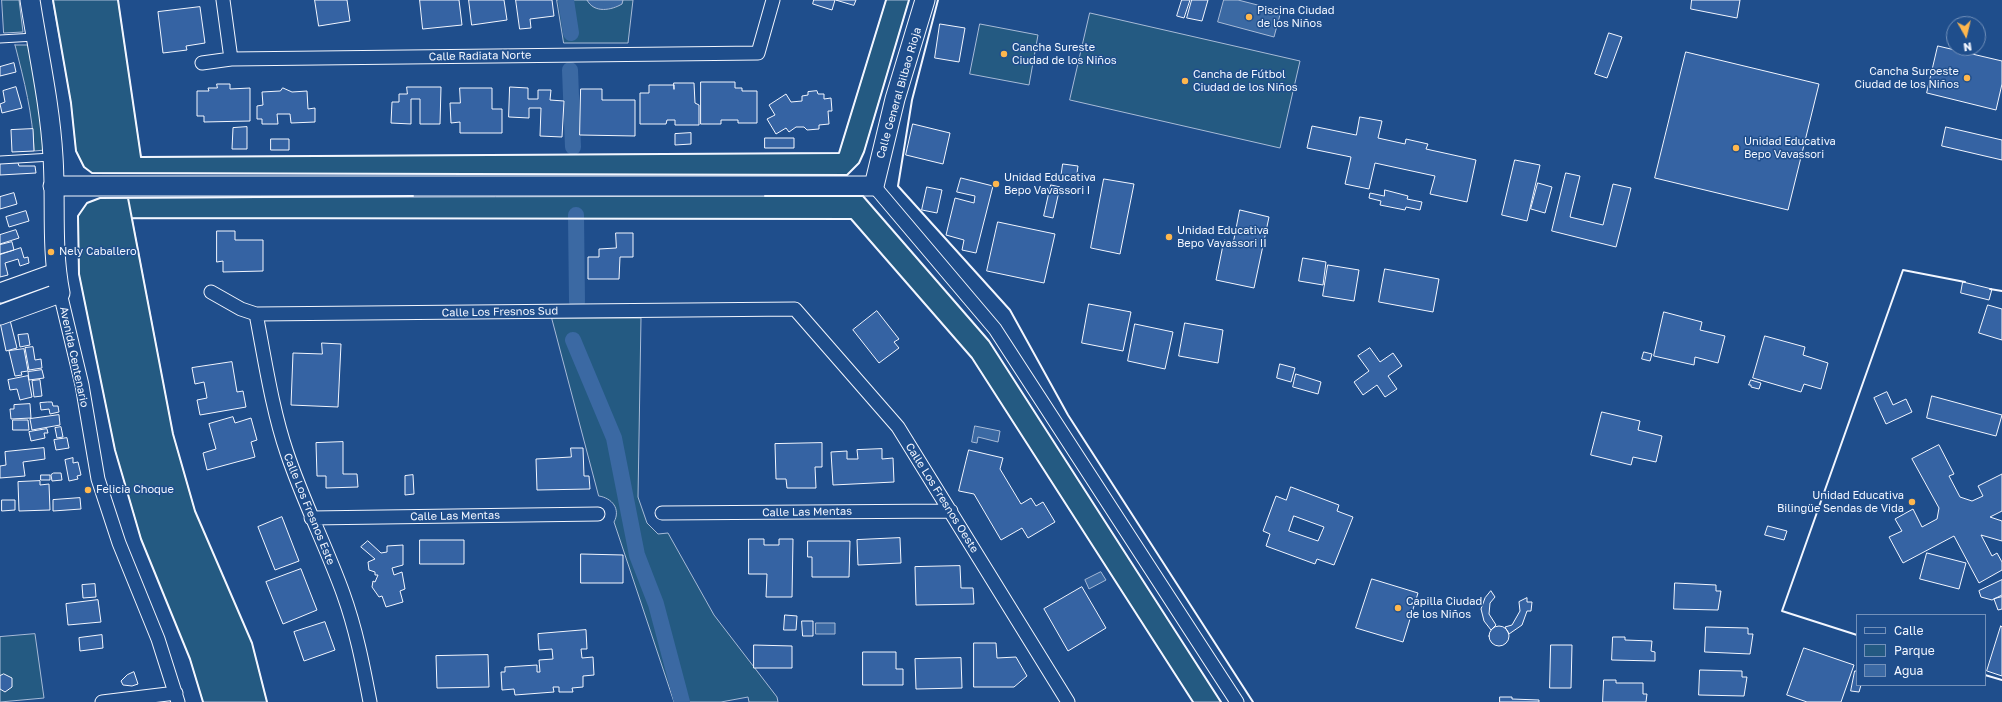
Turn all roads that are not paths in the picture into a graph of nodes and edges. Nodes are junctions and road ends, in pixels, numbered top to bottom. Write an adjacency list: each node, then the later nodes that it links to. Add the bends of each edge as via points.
1 (30, 0): 5 (street, Avenida Centenario)
2 (223, 0): 7 (street)
3 (773, 0): 7 (street, Calle Radiata Norte, via 758,53)
4 (926, 0): 12 (street, Calle General Bilbao Rioja, via 895,99)
5 (35, 37): 6 (lane); 9 (street, Avenida Centenario, via 46,91)
6 (0, 39)
7 (231, 59): 8 (street, Calle Radiata Norte)
8 (202, 63)
9 (53, 157): 10 (lane); 11 (street, Avenida Centenario)
10 (0, 160)
11 (53, 186): 12 (street); 13 (street, Avenida Centenario)
12 (874, 186): 28 (street, via 995,329)
13 (56, 273): 15 (street); 16 (street, Avenida Centenario)
14 (211, 292): 18 (street, Calle Los Fresnos Sud, via 241,309)
15 (0, 293)
16 (60, 293): 19 (street); 24 (street, Avenida Centenario, via 82,385 98,479 119,543 158,639)
17 (795, 309): 18 (street, Calle Los Fresnos Sud); 20 (street, Calle Los Fresnos Oeste, via 898,427)
18 (256, 314): 23 (street, Calle Los Fresnos Este, via 286,452)
19 (0, 315)
20 (951, 511): 22 (street, Calle Las Mentas); 27 (street, Calle Los Fresnos Oeste)
21 (598, 514): 23 (street, Calle Las Mentas)
22 (662, 514)
23 (311, 518): 26 (street, Calle Los Fresnos Este, via 343,592 356,630)
24 (177, 698): 25 (street)
25 (102, 702)
26 (370, 702)
27 (1068, 702)
28 (1237, 702)

